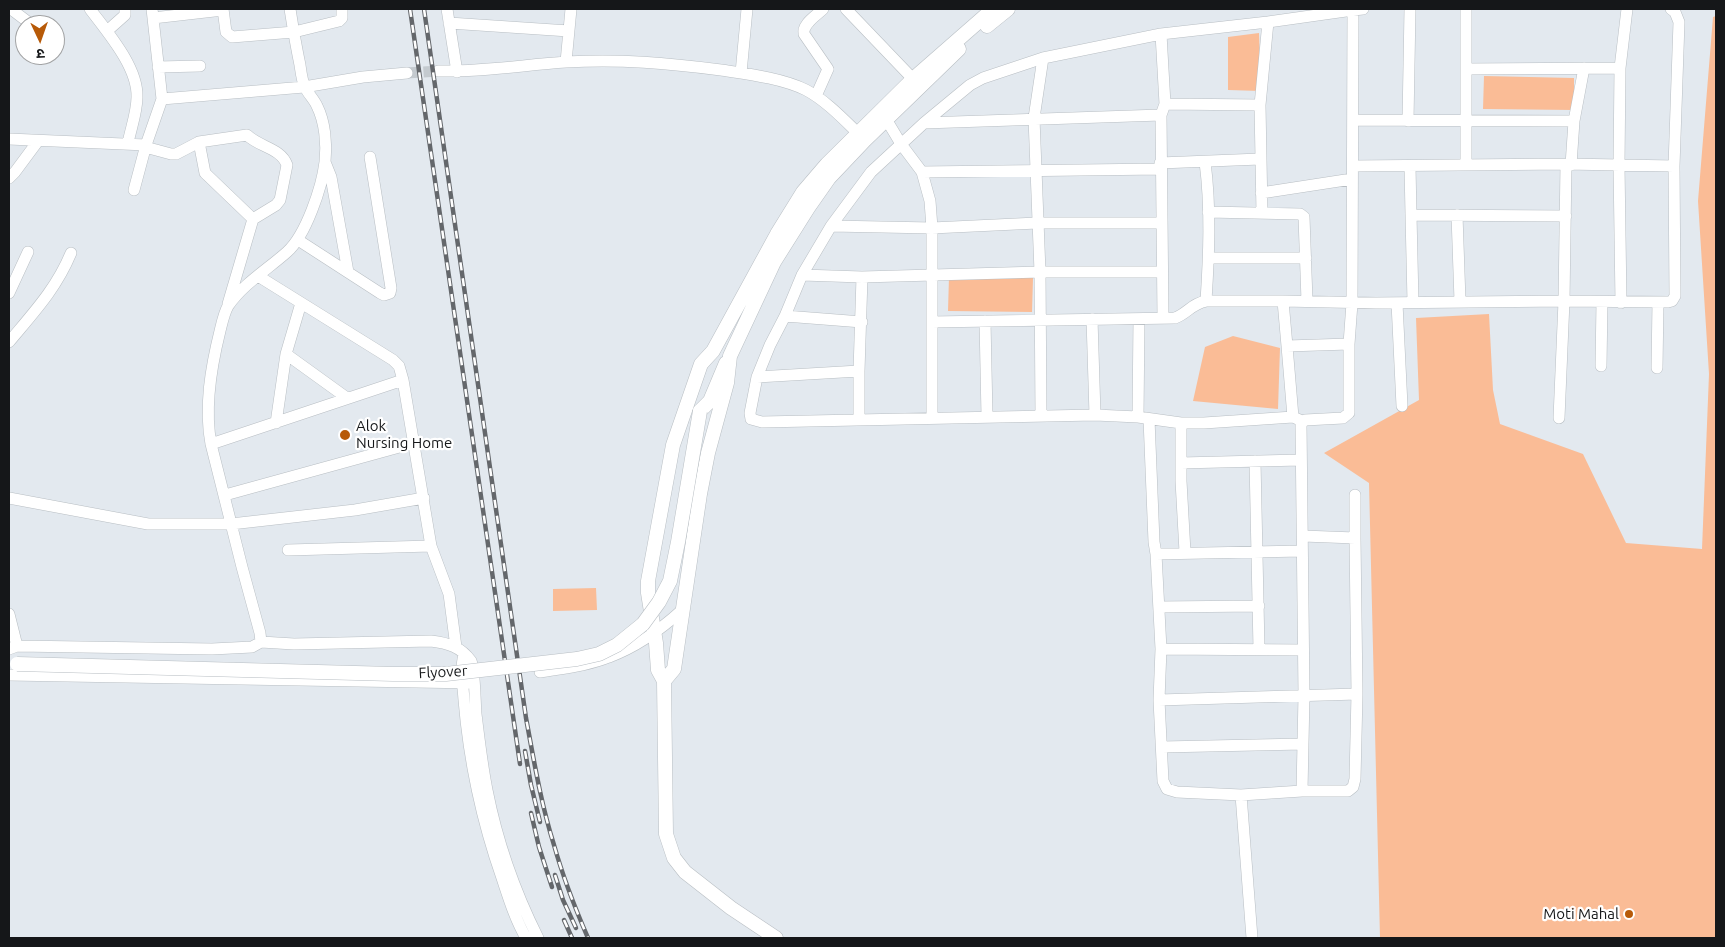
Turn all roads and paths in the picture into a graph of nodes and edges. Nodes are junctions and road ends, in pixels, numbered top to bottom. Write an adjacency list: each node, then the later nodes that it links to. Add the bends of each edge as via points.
1 (90, 9): 22 (street)
2 (125, 9): 22 (street, via 125,15)
3 (223, 9): 19 (street); 24 (street, via 226,32 232,37)
4 (290, 9): 24 (street)
5 (342, 9): 24 (street, via 342,18 338,21)
6 (447, 9): 21 (street)
7 (572, 9): 23 (street)
8 (746, 9): 36 (street)
9 (823, 9): 39 (street, via 803,30 828,69)
10 (846, 9): 37 (street)
11 (993, 9): 37 (main road)
12 (1008, 9): 43 (main road)
13 (1410, 9): 47 (street)
14 (1466, 9): 32 (street)
15 (1627, 9): 31 (street)
16 (1671, 9): 67 (street, via 1679,22)
17 (1358, 10): 20 (street); 45 (street)
18 (152, 12): 19 (street); 29 (street)
19 (178, 12)
20 (1268, 22): 25 (street); 41 (street)
21 (449, 23): 23 (street); 34 (street)
22 (107, 31): 54 (street, via 125,58 137,87 137,104)
23 (570, 31): 27 (street)
24 (294, 32): 38 (street)
25 (1161, 34): 26 (street); 42 (street)
26 (1043, 58): 44 (street); 49 (street, via 976,82)
27 (566, 62): 34 (street); 36 (street, via 639,61)
28 (200, 66): 29 (street)
29 (158, 67): 40 (street)
30 (1584, 68): 31 (street); 32 (street); 48 (street)
31 (1620, 68): 63 (street)
32 (1466, 69): 46 (street)
33 (438, 71): 34 (street)
34 (456, 72)
35 (406, 73): 38 (street)
36 (741, 73): 39 (street, via 790,83)
37 (912, 79): 43 (main road)
38 (304, 87): 40 (street); 59 (street, via 318,106 325,138)
39 (816, 96): 50 (street)
40 (162, 99): 56 (street)
41 (1260, 105): 42 (street); 58 (street)
42 (1163, 109): 44 (street); 64 (street)
43 (882, 116): 50 (main road); 55 (street)
44 (1034, 118): 49 (street); 68 (street)
45 (1353, 120): 47 (street); 65 (street)
46 (1466, 120): 47 (street); 48 (street); 61 (street)
47 (1408, 121)
48 (1574, 121): 62 (street)
49 (924, 123): 55 (street)
50 (862, 137): 121 (main road, via 827,164 803,192); 123 (main road, via 808,208 774,262)
51 (9, 139): 52 (street)
52 (38, 141): 54 (street); 70 (street)
53 (199, 142): 56 (street, via 176,154); 79 (street, via 205,173); 79 (street, via 247,135 285,159 287,165 280,200)
54 (128, 143): 56 (street)
55 (901, 144): 69 (street); 82 (street, via 871,172)
56 (145, 146): 72 (street)
57 (370, 157): 89 (street, via 390,293 380,293)
58 (1260, 159): 60 (street); 73 (street)
59 (325, 162): 84 (street); 89 (street, via 331,177)
60 (1205, 162): 64 (street); 74 (street)
61 (1466, 165): 62 (street); 66 (street)
62 (1569, 165): 63 (street); 78 (street)
63 (1619, 165): 67 (street); 108 (street)
64 (1161, 166): 68 (street); 81 (street)
65 (1353, 166): 66 (street); 71 (street)
66 (1410, 166): 76 (street)
67 (1674, 166): 104 (street, via 1675,296 1672,301)
68 (1037, 171): 69 (street); 80 (street)
69 (922, 172): 83 (street, via 930,200)
70 (9, 178)
71 (1352, 180): 73 (street); 106 (street)
72 (134, 190)
73 (1261, 193): 75 (street)
74 (1208, 212): 75 (street); 87 (street)
75 (1262, 213): 88 (street, via 1300,214 1304,217)
76 (1411, 215): 77 (street); 102 (street)
77 (1458, 215): 78 (street); 101 (street)
78 (1566, 216): 97 (street)
79 (253, 218): 109 (street)
80 (1037, 223): 81 (street); 83 (street); 90 (street)
81 (1161, 223): 91 (street)
82 (831, 226): 83 (street); 93 (street)
83 (932, 228): 94 (street)
84 (298, 240): 89 (street); 92 (street)
85 (28, 252): 96 (street)
86 (71, 253): 118 (street, via 52,291)
87 (1209, 258): 88 (street); 98 (street)
88 (1306, 258): 100 (street)
89 (348, 272)
90 (1040, 272): 91 (street); 94 (street); 114 (street)
91 (1162, 272): 111 (street)
92 (258, 276): 105 (street); 109 (street)
93 (802, 276): 95 (street); 110 (street)
94 (931, 276): 95 (street); 117 (street)
95 (862, 277): 116 (street)
96 (9, 293)
97 (1564, 300): 101 (street); 103 (street); 138 (street)
98 (1206, 301): 99 (street); 111 (street, via 1194,303 1183,315)
99 (1283, 301): 100 (street); 120 (street)
100 (1307, 301): 106 (street)
101 (1460, 301): 102 (street)
102 (1413, 302): 107 (street)
103 (1602, 302): 108 (street); 124 (street)
104 (1658, 302): 108 (street); 125 (street)
105 (301, 303): 122 (street); 129 (street, via 393,360 399,366)
106 (1352, 303): 107 (street); 119 (street)
107 (1397, 303): 131 (street)
108 (1621, 303)
109 (227, 307): 143 (street, via 211,372)
110 (785, 316): 116 (street); 128 (street)
111 (1163, 318): 113 (street)
112 (1092, 319): 113 (street); 114 (street); 132 (street)
113 (1140, 319): 137 (street)
114 (1040, 320): 115 (street); 134 (street)
115 (985, 321): 117 (street); 133 (street)
116 (862, 322): 127 (street)
117 (932, 322): 135 (street)
118 (9, 342)
119 (1349, 344): 120 (street); 139 (street, via 1349,407 1346,416)
120 (1287, 346): 139 (street)
121 (713, 351): 126 (main road, Flyover); 164 (main road, via 701,364 673,445 648,581)
122 (286, 354): 130 (street); 140 (street)
123 (730, 356): 126 (main road, Flyover); 162 (main road, via 727,383 700,494)
124 (1601, 366)
125 (1657, 368)
126 (714, 370): 171 (main road, Flyover, bridge, via 710,401 700,411 670,581 643,624 617,645 599,654 446,674)
127 (858, 371): 128 (street); 136 (street)
128 (757, 377): 136 (street, via 750,413 755,421)
129 (403, 380): 130 (street); 142 (street)
130 (347, 398): 140 (street)
131 (1402, 406)
132 (1094, 415): 134 (street); 137 (street)
133 (987, 416): 134 (street); 135 (street)
134 (1041, 416)
135 (932, 417): 136 (street)
136 (859, 418)
137 (1144, 418): 141 (street); 159 (street)
138 (1559, 418)
139 (1298, 419): 141 (street); 145 (street)
140 (276, 423): 143 (street)
141 (1181, 423): 146 (street)
142 (414, 443): 148 (street); 150 (street)
143 (211, 444): 148 (street)
144 (1255, 460): 145 (street); 146 (street); 157 (street)
145 (1300, 460): 152 (street)
146 (1181, 463): 156 (street)
147 (1356, 495): 153 (street)
148 (225, 496): 151 (street)
149 (9, 498): 151 (street, via 148,524)
150 (424, 498): 151 (street, via 355,510); 154 (street)
151 (231, 524): 165 (street)
152 (1303, 536): 153 (street); 158 (street)
153 (1354, 538): 175 (street)
154 (431, 546): 155 (street); 170 (street, via 450,594)
155 (288, 550)
156 (1185, 552): 157 (street); 159 (street)
157 (1257, 552): 158 (street); 160 (street)
158 (1302, 552): 169 (street)
159 (1156, 554): 161 (street)
160 (1258, 606): 161 (street); 168 (street)
161 (1159, 607): 167 (street)
162 (681, 611): 164 (street); 173 (main road, via 674,669)
163 (9, 614): 166 (street)
164 (654, 633): 172 (street, via 608,658); 173 (main road, via 658,670)
165 (261, 642): 166 (street, via 252,647 212,649); 170 (street, via 432,641 445,642)
166 (13, 648)
167 (1161, 649): 168 (street); 177 (street)
168 (1259, 650): 169 (street)
169 (1302, 650): 176 (street)
170 (460, 651): 174 (street)
171 (12, 667): 174 (street)
172 (540, 672)
173 (664, 681): 184 (main road, via 666,834 674,858 685,872)
174 (468, 683): 182 (street, via 466,718 474,775 492,850 516,921); 183 (street, via 487,790 512,877)
175 (1357, 694): 176 (street); 180 (street, via 1353,787 1348,791)
176 (1304, 696): 177 (street); 178 (street)
177 (1159, 700): 179 (street)
178 (1303, 744): 179 (street); 180 (street)
179 (1162, 746): 181 (street, via 1163,781 1167,789)
180 (1302, 791): 181 (street)
181 (1240, 795): 185 (street)
182 (526, 938)
183 (538, 938)
184 (776, 938)
185 (1252, 938)

